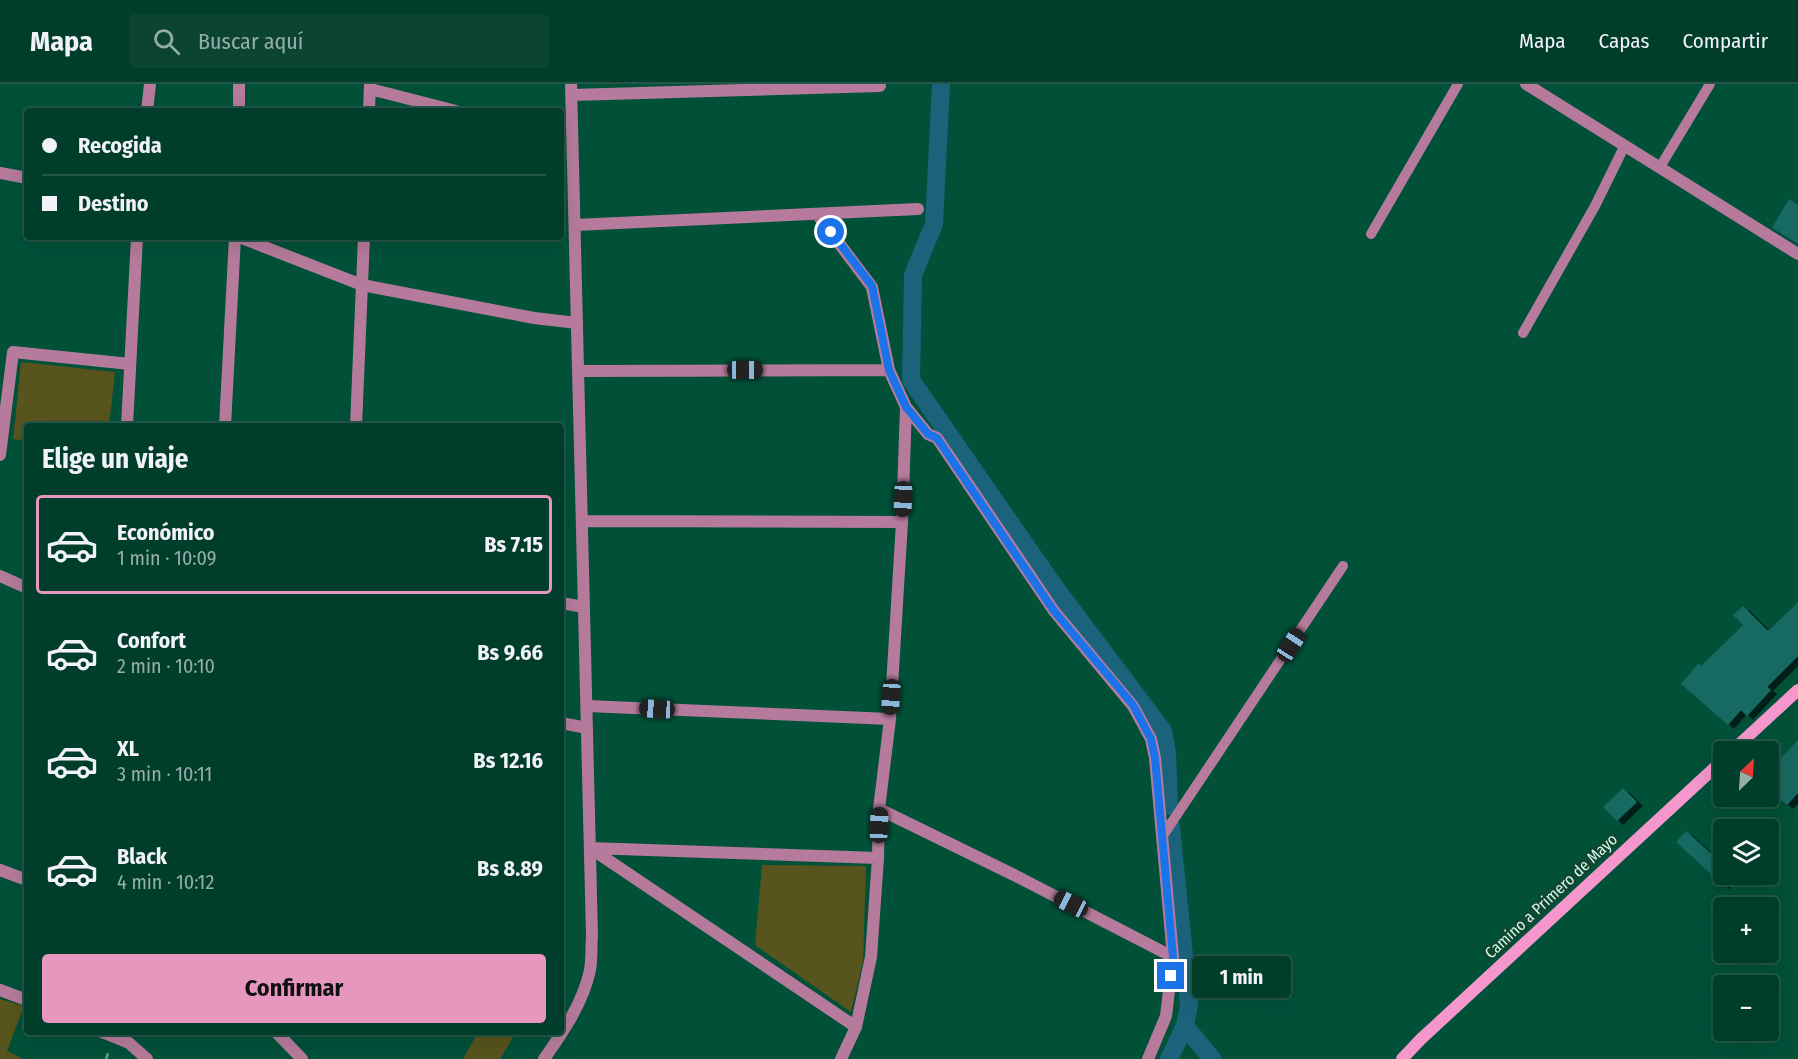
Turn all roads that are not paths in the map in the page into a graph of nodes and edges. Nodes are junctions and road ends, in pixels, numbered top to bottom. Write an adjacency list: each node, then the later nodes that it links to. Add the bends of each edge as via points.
1 (150, 84): 9 (street)
2 (239, 84): 10 (street)
3 (1458, 84): 21 (lane)
4 (1526, 84): 14 (street)
5 (1710, 84): 15 (lane)
6 (880, 86): 8 (street)
7 (370, 87): 11 (street); 12 (street)
8 (571, 90): 13 (street)
9 (147, 108)
10 (239, 108)
11 (369, 108)
12 (445, 108)
13 (567, 139): 20 (street)
14 (1624, 145): 15 (street); 29 (lane, via 1595,206)
15 (1660, 167): 26 (street)
16 (0, 173): 17 (street)
17 (24, 177)
18 (918, 209): 19 (street)
19 (817, 214): 20 (street); 31 (street, via 872,286)
20 (575, 225): 28 (street)
21 (1371, 234)
22 (137, 240): 30 (street)
23 (237, 240): 35 (street)
24 (245, 240): 27 (street)
25 (364, 240): 27 (street)
26 (1798, 254)
27 (362, 285): 28 (street); 36 (street)
28 (577, 323): 32 (street)
29 (1522, 333)
30 (130, 364): 34 (street); 37 (street, via 13,352)
31 (889, 370): 32 (street); 33 (street)
32 (578, 371): 38 (street)
33 (906, 407): 39 (street); 53 (street, via 928,434 937,438 1054,611 1133,705 1151,739)
34 (127, 423)
35 (225, 423)
36 (356, 423)
37 (0, 455)
38 (582, 521): 39 (street); 44 (street)
39 (902, 522): 47 (street)
40 (1343, 566): 53 (lane)
41 (0, 576): 42 (street)
42 (24, 587)
43 (564, 604): 44 (street)
44 (584, 608): 46 (street)
45 (1798, 690): 50 (main road)
46 (587, 706): 47 (street); 49 (street)
47 (890, 719): 52 (street)
48 (564, 724): 49 (street)
49 (587, 729): 54 (street)
50 (1743, 741)
51 (1713, 769): 71 (main road, Camino a Primero de Mayo)
52 (879, 809): 55 (street); 58 (street)
53 (1162, 837): 58 (street)
54 (590, 848): 55 (street); 61 (street); 62 (street, via 590,969 579,1003)
55 (878, 858): 61 (street, via 871,957)
56 (0, 870): 57 (street)
57 (24, 879)
58 (1173, 957): 70 (street, via 1166,1016)
59 (0, 990): 60 (street)
60 (24, 999)
61 (856, 1026): 69 (street)
62 (564, 1028)
63 (109, 1035): 66 (street, via 129,1043)
64 (279, 1035): 67 (street)
65 (560, 1035): 68 (street)
66 (147, 1059)
67 (302, 1059)
68 (544, 1059)
69 (841, 1059)
70 (1148, 1059)
71 (1402, 1059)

